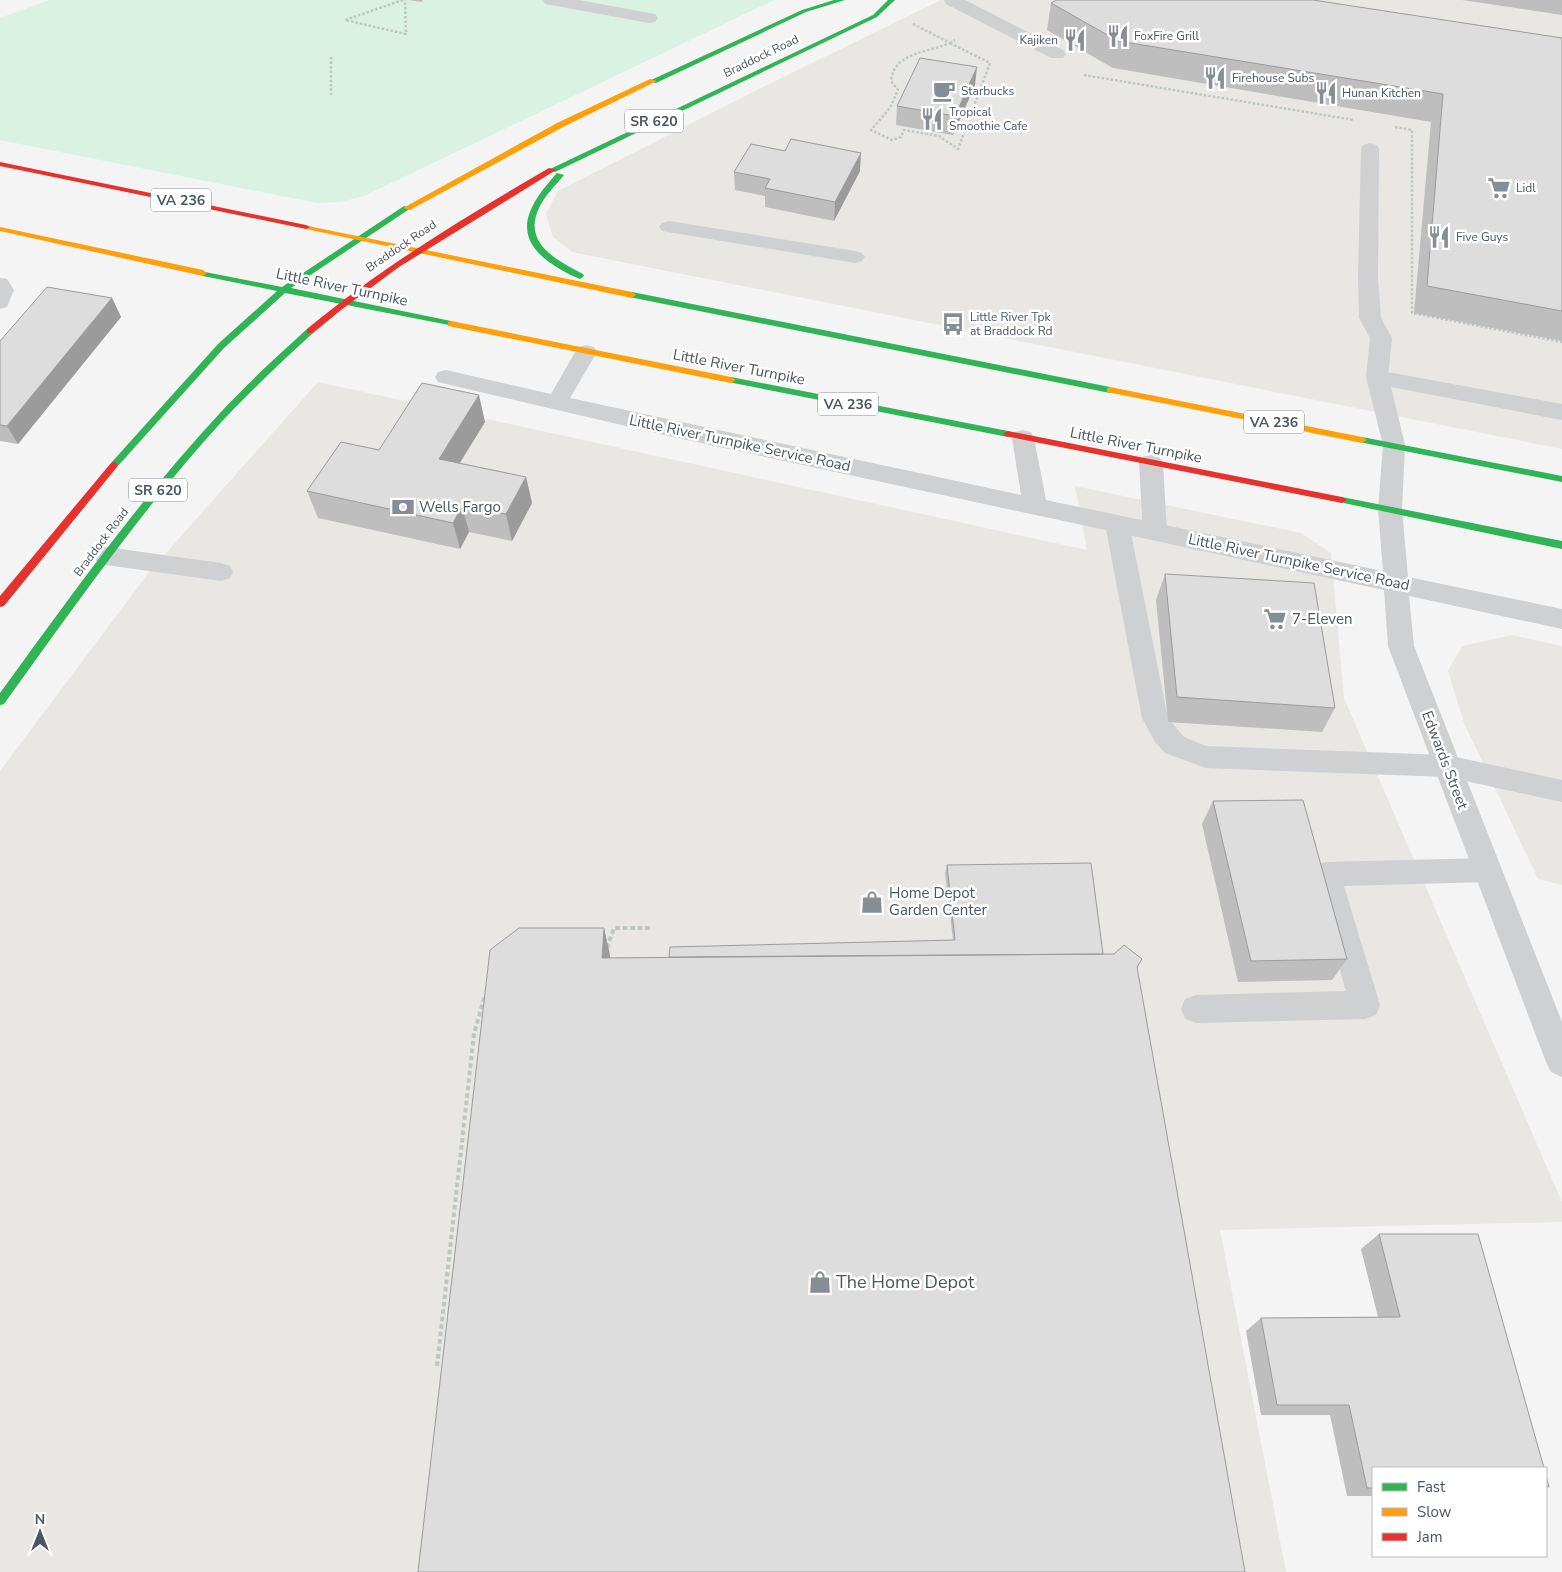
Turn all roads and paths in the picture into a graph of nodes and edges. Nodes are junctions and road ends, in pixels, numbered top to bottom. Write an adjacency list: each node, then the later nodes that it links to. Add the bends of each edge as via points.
1 (404, 0): 1 (path, via 406,34 345,20)
2 (551, 0): 6 (street)
3 (842, 0): 21 (main road, Braddock Road / SR 620, via 804,11 560,125 392,216)
4 (892, 0): 16 (main road, Braddock Road / SR 620, via 876,16)
5 (952, 0): 8 (street)
6 (648, 18)
7 (908, 21): 9 (path)
8 (995, 22): 9 (path); 10 (street)
9 (950, 42): 9 (path, via 990,63 958,150 939,136 904,130 901,137 892,140 871,130 890,108 898,90 891,81 894,64 901,58)
10 (1057, 54)
11 (331, 57): 13 (path)
12 (1078, 74): 14 (path)
13 (330, 95)
14 (1354, 120)
15 (1393, 127): 29 (path, via 1412,130 1412,313)
16 (593, 150): 22 (main road, Braddock Road / SR 620, via 475,215); 26 (main road, via 544,189 528,219 531,236 550,259 576,274)
17 (1370, 150): 32 (street, via 1368,278 1370,318 1381,338)
18 (0, 164): 21 (main road, VA 236)
19 (669, 227): 23 (street)
20 (0, 229): 25 (main road, Little River Turnpike / VA 236)
21 (362, 237): 22 (main road, VA 236); 25 (main road, Braddock Road / SR 620)
22 (420, 250): 26 (main road, VA 236); 28 (main road, Braddock Road / SR 620)
23 (855, 257)
24 (0, 284): 27 (street, via 4,290)
25 (283, 290): 28 (main road, Little River Turnpike / VA 236); 47 (main road, Braddock Road / SR 620, via 221,346 134,441)
26 (623, 292): 36 (main road, VA 236)
27 (0, 302)
28 (342, 303): 30 (main road, Little River Turnpike / VA 236); 44 (main road, Braddock Road / SR 620, via 227,410 176,467)
29 (1562, 342)
30 (586, 352): 33 (street); 35 (main road, Little River Turnpike / VA 236)
31 (446, 377): 33 (street, Little River Turnpike Service Road)
32 (1377, 377): 34 (street); 36 (street)
33 (558, 402): 39 (street, Little River Turnpike Service Road)
34 (1562, 412)
35 (1024, 438): 37 (main road, Little River Turnpike / VA 236); 39 (street)
36 (1394, 445): 38 (main road, VA 236); 40 (street, Edwards Street)
37 (1151, 463): 40 (main road, Little River Turnpike / VA 236); 42 (street)
38 (1562, 479)
39 (1035, 506): 41 (street, Little River Turnpike Service Road)
40 (1390, 509): 43 (main road, Little River Turnpike / VA 236); 46 (street, Edwards Street)
41 (1117, 524): 42 (street, Little River Turnpike Service Road); 50 (street, via 1155,718 1164,738 1179,750 1206,757)
42 (1155, 532): 46 (street, Little River Turnpike Service Road)
43 (1562, 545)
44 (106, 556): 45 (street); 49 (main road, Braddock Road / SR 620)
45 (221, 572)
46 (1396, 582): 48 (street, Little River Turnpike Service Road); 50 (street, Edwards Street, via 1401,646)
47 (0, 603)
48 (1562, 619)
49 (0, 701)
50 (1447, 766): 51 (street); 52 (street, Edwards Street)
51 (1562, 791)
52 (1488, 870): 56 (street, via 1326,874 1365,1005); 57 (street, Edwards Street)
53 (650, 928): 54 (path, via 614,928 608,948)
54 (598, 947)
55 (486, 990): 58 (path, via 474,1034)
56 (1196, 1009)
57 (1562, 1062)
58 (436, 1366)

